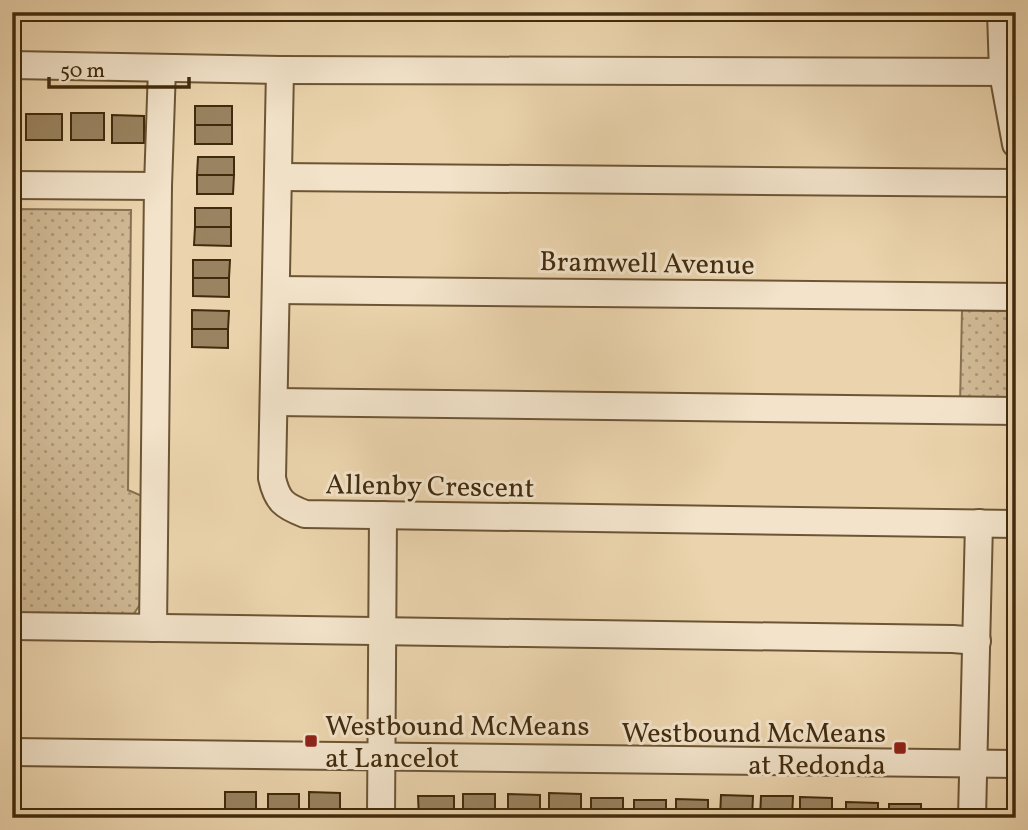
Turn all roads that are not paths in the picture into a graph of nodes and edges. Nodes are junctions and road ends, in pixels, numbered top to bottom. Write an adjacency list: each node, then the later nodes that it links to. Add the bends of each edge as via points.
1 (1001, 12): 5 (street)
2 (12, 65): 3 (street)
3 (162, 68): 4 (street); 10 (street)
4 (281, 70): 5 (street); 7 (street, Allenby Crescent)
5 (1009, 72): 6 (street)
6 (1016, 144)
7 (279, 177): 8 (street); 11 (street, Allenby Crescent)
8 (1016, 183)
9 (12, 185): 10 (street)
10 (158, 186): 19 (street)
11 (277, 290): 12 (street, Bramwell Avenue); 13 (street, Allenby Crescent)
12 (1016, 297)
13 (275, 402): 14 (street); 15 (street, Allenby Crescent, via 272,478 276,495 305,514)
14 (1016, 411)
15 (383, 515): 16 (street, Allenby Crescent); 20 (street)
16 (979, 523): 17 (street, Allenby Crescent); 21 (street)
17 (1016, 524)
18 (12, 626): 19 (street)
19 (153, 628): 20 (street)
20 (382, 632): 21 (street); 23 (street)
21 (977, 641): 24 (street)
22 (12, 752): 23 (street)
23 (381, 757): 24 (street); 26 (street)
24 (972, 764): 25 (street); 27 (street)
25 (1016, 764)
26 (381, 818)
27 (972, 818)

